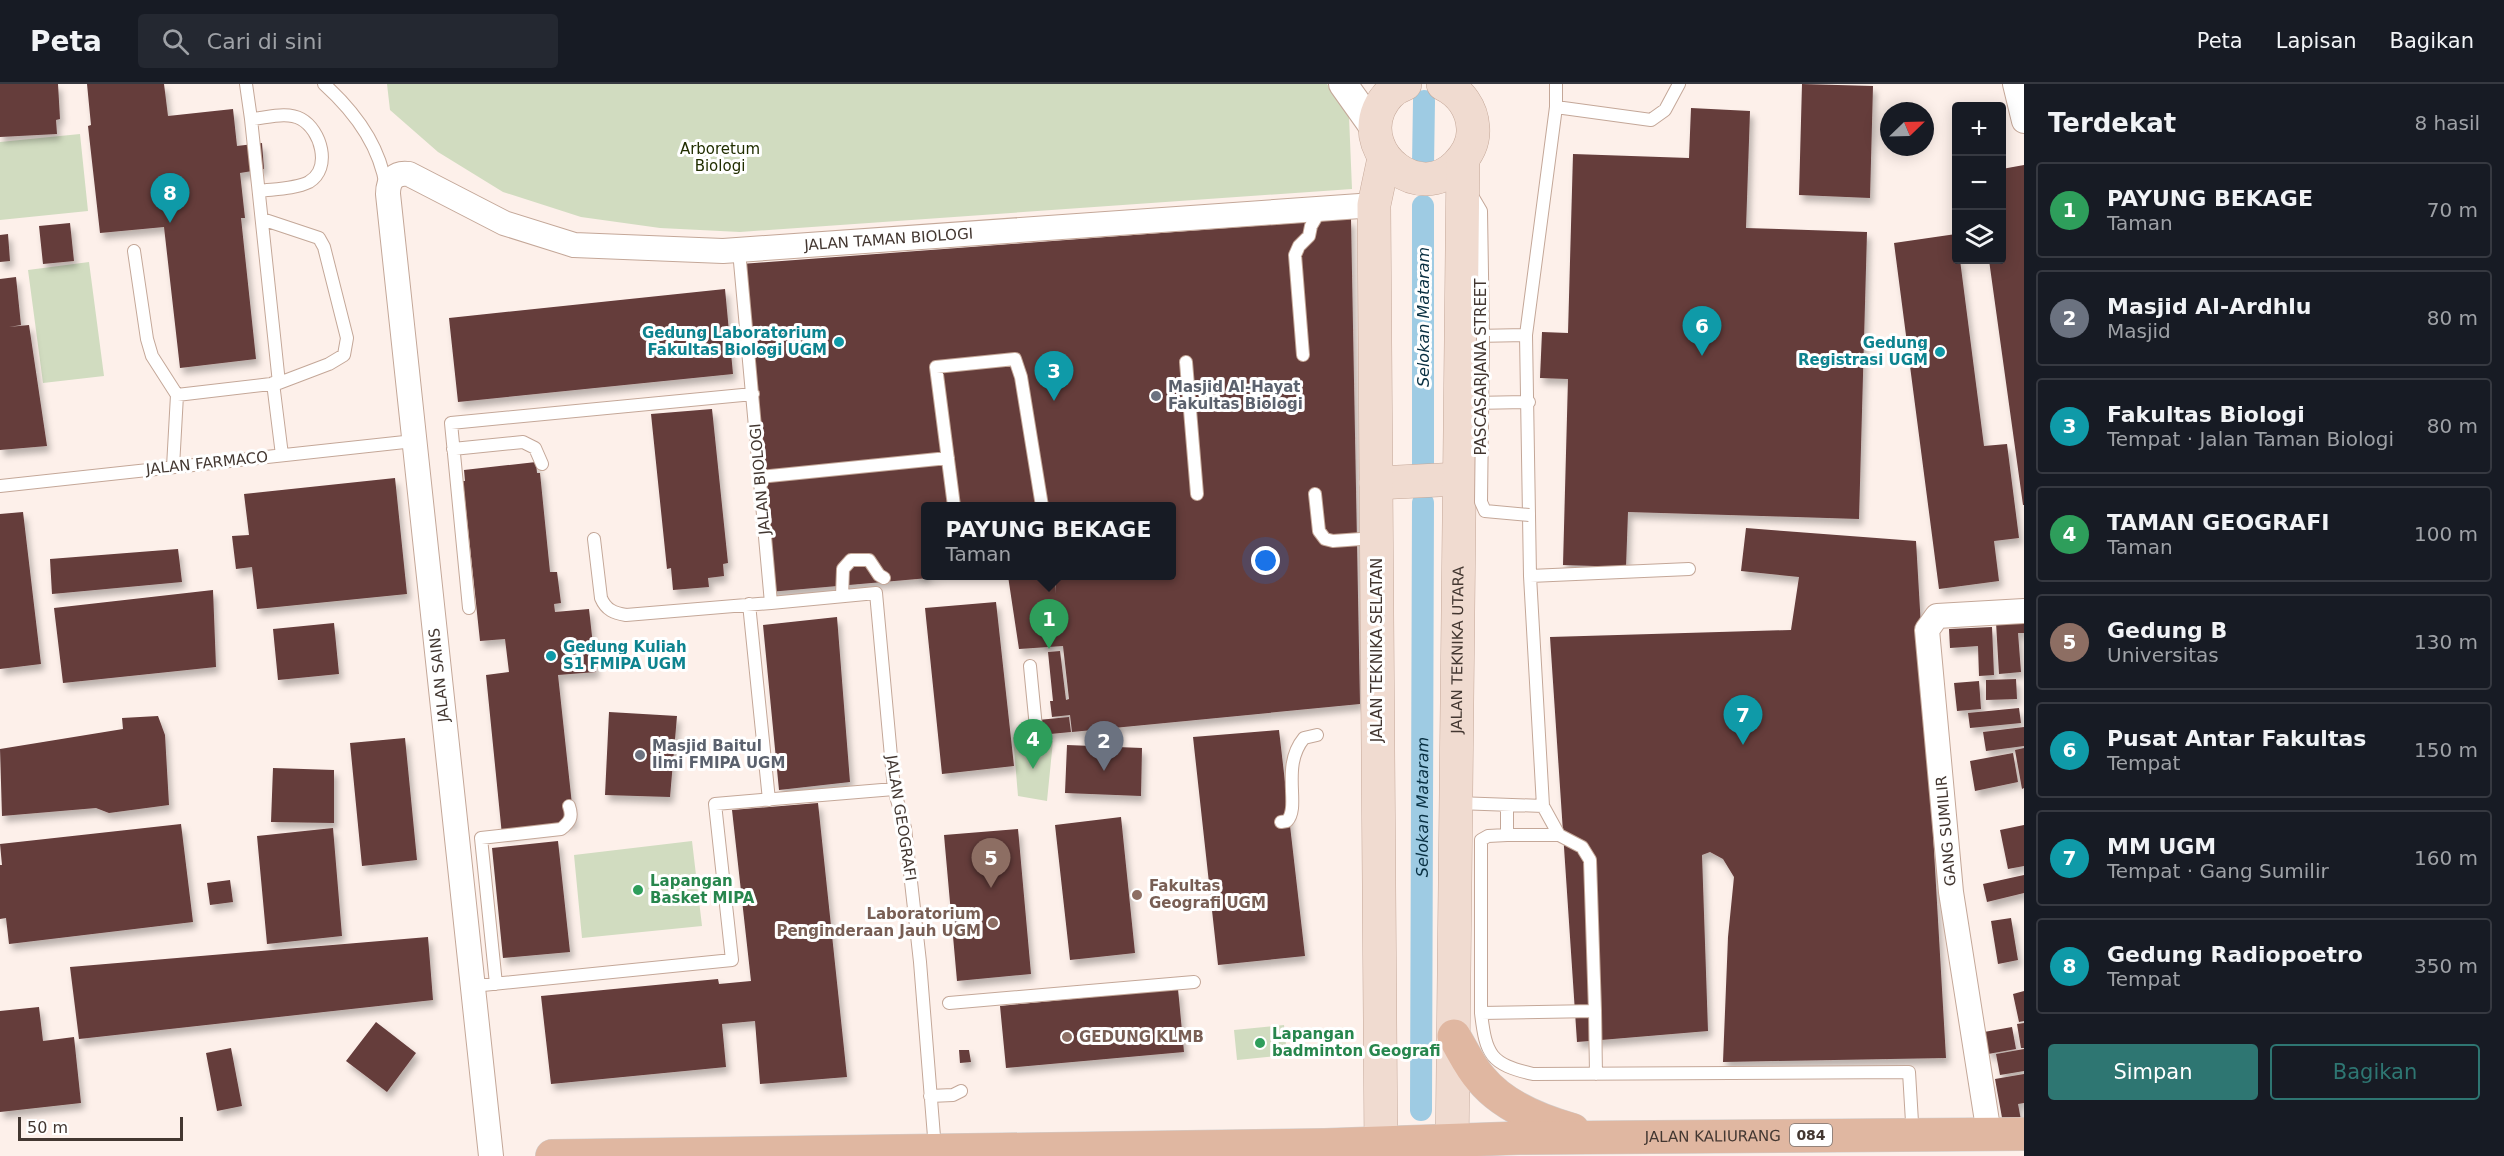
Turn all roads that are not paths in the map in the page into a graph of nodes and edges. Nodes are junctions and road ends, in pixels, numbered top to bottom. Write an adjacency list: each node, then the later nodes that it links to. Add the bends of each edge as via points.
1 (246, 84): 10 (lane)
2 (324, 84): 14 (lane, via 346,106 368,138 383,171)
3 (1343, 84): 12 (street)
4 (1401, 84): 12 (main road, via 1390,93 1376,116)
5 (1556, 84): 9 (lane)
6 (1679, 84): 9 (lane, via 1665,110 1651,120)
7 (1449, 85): 12 (main road, via 1470,113 1471,145)
8 (2015, 88): 11 (street)
9 (1556, 107): 20 (lane)
10 (251, 119): 13 (lane); 13 (lane, via 290,115 302,119 322,150 318,173 310,181)
11 (2024, 121)
12 (1422, 164): 15 (main road, JALAN TEKNIKA SELATAN); 21 (main road, JALAN TEKNIKA UTARA)
13 (259, 191): 17 (lane)
14 (387, 194): 19 (street, JALAN TAMAN BIOLOGI, via 390,181 398,174 409,174 504,223 574,245); 29 (street, JALAN SAINS)
15 (1374, 205): 16 (street, JALAN TAMAN BIOLOGI); 37 (main road, JALAN TEKNIKA SELATAN)
16 (1321, 209): 19 (street, JALAN TAMAN BIOLOGI); 22 (lane, via 1295,255)
17 (262, 219): 24 (lane); 24 (lane, via 319,238 348,338 344,355)
18 (134, 251): 26 (lane, via 152,356)
19 (740, 251): 25 (lane, JALAN BIOLOGI)
20 (1526, 335): 21 (lane); 27 (lane)
21 (1472, 336): 28 (main road, JALAN TEKNIKA UTARA); 43 (lane, PASCASARJANA STREET, bridge, via 1481,502 1485,511)
22 (1303, 355)
23 (1186, 362): 39 (lane)
24 (276, 383): 26 (lane); 31 (lane)
25 (753, 394): 30 (lane, via 451,423); 35 (lane, JALAN BIOLOGI)
26 (177, 395): 34 (lane)
27 (1528, 402): 28 (lane); 43 (lane)
28 (1461, 404): 36 (main road, JALAN TEKNIKA UTARA)
29 (414, 441): 31 (lane, JALAN FARMACO); 67 (street, JALAN SAINS)
30 (453, 449): 33 (lane, via 523,442 535,447); 52 (lane)
31 (282, 455): 34 (lane, JALAN FARMACO)
32 (948, 458): 35 (lane); 41 (lane); 42 (lane, via 936,367 1015,359)
33 (542, 464)
34 (173, 467): 38 (lane, JALAN FARMACO)
35 (760, 477): 50 (lane, JALAN BIOLOGI)
36 (1449, 479): 37 (main road); 59 (main road, JALAN TEKNIKA UTARA)
37 (1390, 482): 45 (main road, JALAN TEKNIKA SELATAN)
38 (0, 486)
39 (1197, 494)
40 (1315, 495): 45 (lane, via 1319,531 1324,539)
41 (953, 502)
42 (1041, 502)
43 (1530, 515): 47 (lane)
44 (594, 538): 51 (lane, via 602,598 614,613)
45 (1376, 538): 80 (main road, JALAN TEKNIKA SELATAN)
46 (1689, 569): 47 (lane)
47 (1530, 576): 62 (lane)
48 (884, 578): 49 (lane, via 869,560 851,560 843,569)
49 (842, 596): 50 (lane); 57 (lane, JALAN GEOGRAFI, via 876,593)
50 (771, 603): 51 (lane)
51 (749, 604): 58 (lane)
52 (469, 608)
53 (2024, 611): 76 (street, GANG SUMILIR, via 1937,616 1927,630 1951,892)
54 (1030, 666): 56 (lane)
55 (1317, 735): 63 (lane, via 1304,738 1294,756 1293,809 1287,821)
56 (1037, 738)
57 (894, 789): 58 (lane); 74 (lane, JALAN GEOGRAFI, via 907,840)
58 (769, 800): 67 (lane, via 715,804 732,960)
59 (1457, 803): 61 (lane); 71 (main road, JALAN TEKNIKA UTARA)
60 (569, 806): 67 (lane, via 570,820 561,829 481,838)
61 (1507, 806): 62 (lane); 64 (lane)
62 (1544, 806): 65 (lane)
63 (1281, 822)
64 (1507, 835): 65 (lane); 70 (lane, via 1481,840)
65 (1559, 835): 69 (lane, via 1582,847 1590,860)
66 (1194, 982): 68 (lane)
67 (484, 985): 83 (street, JALAN SAINS)
68 (949, 1003)
69 (1595, 1011): 70 (lane); 72 (lane)
70 (1481, 1013): 72 (lane, via 1488,1049 1509,1068 1533,1074)
71 (1454, 1036): 78 (main road, via 1473,1069 1493,1092 1537,1117); 79 (main road, JALAN TEKNIKA UTARA)
72 (1596, 1074): 75 (lane, via 1909,1072 1912,1122)
73 (961, 1091): 74 (lane)
74 (930, 1096): 81 (lane, JALAN GEOGRAFI)
75 (1894, 1134): 76 (main road, JALAN KALIURANG / 084); 78 (main road, JALAN KALIURANG / 084)
76 (1989, 1134): 77 (main road, JALAN KALIURANG / 084)
77 (2024, 1134)
78 (1598, 1138): 79 (main road, JALAN KALIURANG, via 1519,1138)
79 (1446, 1146): 80 (main road, JALAN KALIURANG)
80 (1387, 1147): 81 (main road, JALAN KALIURANG)
81 (935, 1153): 82 (main road, JALAN KALIURANG)
82 (716, 1155): 84 (main road, JALAN KALIURANG)
83 (491, 1156)
84 (552, 1156)

